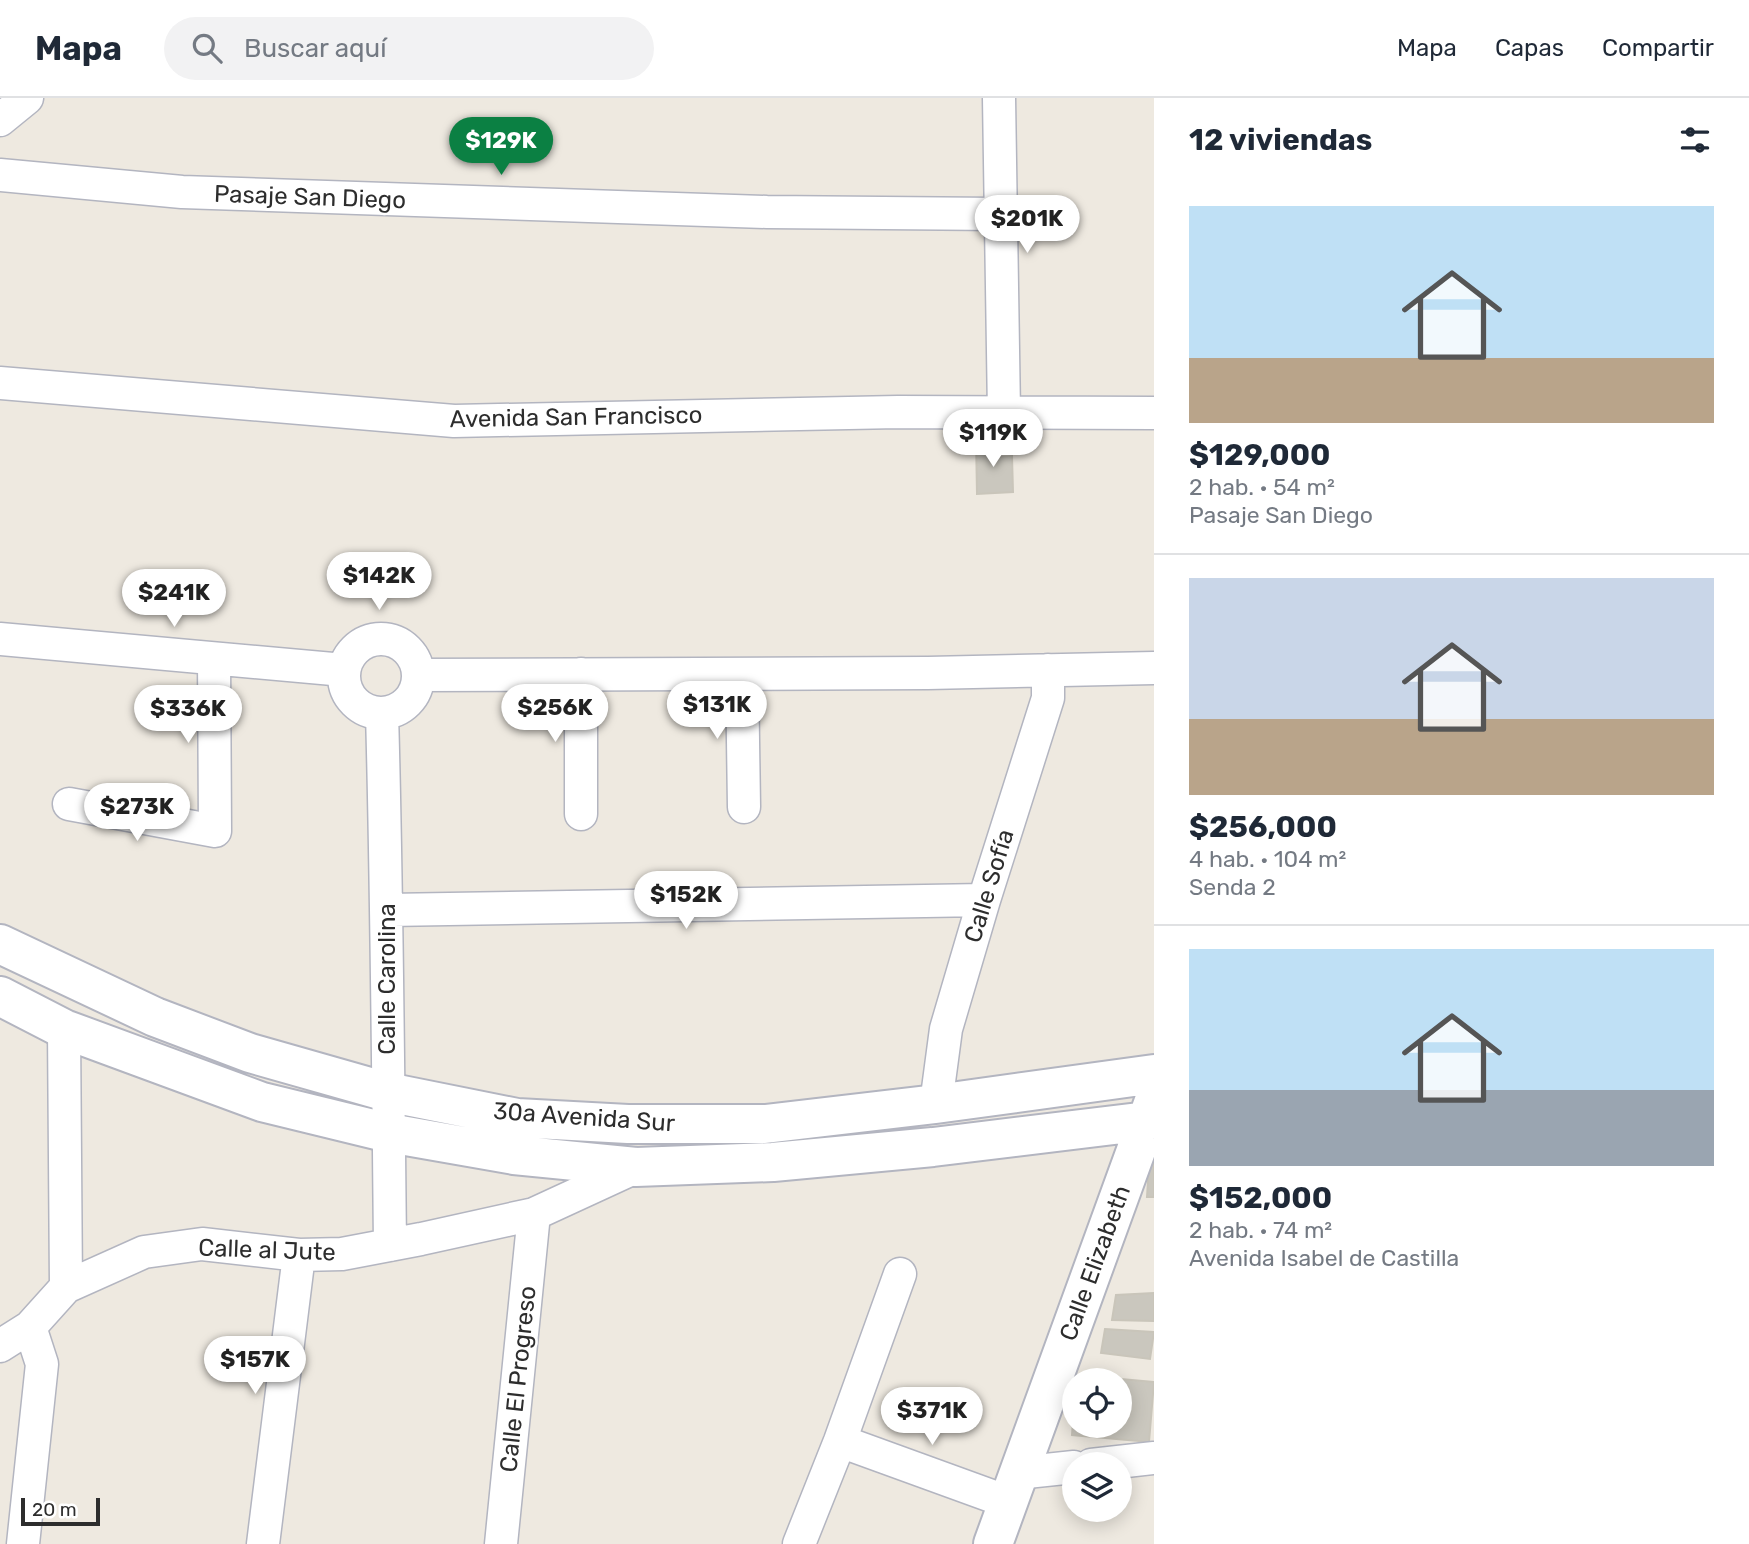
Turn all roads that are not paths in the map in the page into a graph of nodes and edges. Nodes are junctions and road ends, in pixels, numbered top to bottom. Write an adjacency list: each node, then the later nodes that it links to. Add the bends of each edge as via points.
1 (27, 98): 3 (street)
2 (999, 98): 5 (street)
3 (0, 120)
4 (0, 175): 5 (street, Pasaje San Diego, via 182,192 753,212)
5 (999, 214): 7 (street)
6 (0, 383): 7 (street, Avenida San Francisco, via 454,421)
7 (1004, 413): 8 (street, Avenida San Francisco)
8 (1154, 413)
9 (0, 639): 10 (street)
10 (214, 659): 12 (street); 18 (street, via 215,831)
11 (1154, 668): 13 (street)
12 (344, 670): 16 (street, via 358,647 383,638 408,650); 17 (street, via 349,695 358,705)
13 (1048, 670): 15 (street); 21 (street, Calle Sofía, via 1048,698)
14 (582, 674): 15 (street); 16 (street); 20 (street)
15 (742, 674): 19 (street)
16 (418, 675): 17 (street, via 408,701 397,710)
17 (382, 713): 22 (street, Calle Carolina)
18 (69, 804)
19 (744, 807)
20 (581, 814)
21 (984, 900): 22 (street); 28 (street, Calle Sofía, via 946,1029)
22 (387, 910): 27 (street, Calle Carolina)
23 (0, 944): 27 (street, 30a Avenida Sur, via 167,1021 250,1053)
24 (0, 996): 25 (street, 30a Avenida Sur)
25 (64, 1029): 30 (street, 30a Avenida Sur, via 262,1102); 36 (street)
26 (1154, 1074): 28 (street, 30a Avenida Sur)
27 (387, 1092): 28 (street, 30a Avenida Sur, via 517,1118 628,1124 765,1124); 30 (street, Calle Carolina)
28 (936, 1104)
29 (1152, 1114): 31 (street, 30a Avenida Sur, via 933,1147 773,1162); 43 (street, Calle Elizabeth)
30 (389, 1133): 31 (street, 30a Avenida Sur, via 514,1155); 33 (street, Calle Carolina)
31 (636, 1167): 32 (street, Calle al Jute)
32 (534, 1214): 33 (street, Calle al Jute); 46 (street, Calle El Progreso)
33 (390, 1245): 34 (street, Calle al Jute, via 342,1254)
34 (299, 1255): 36 (street, Calle al Jute, via 202,1244 144,1252); 45 (street)
35 (900, 1274): 39 (street)
36 (66, 1287): 37 (street, Calle al Jute)
37 (30, 1327): 38 (street, Calle al Jute); 44 (street, via 42,1364)
38 (0, 1346)
39 (840, 1441): 43 (street); 47 (street)
40 (1154, 1458): 41 (street)
41 (1132, 1460)
42 (1062, 1470): 43 (street)
43 (1012, 1487): 48 (street, Calle Elizabeth)
44 (23, 1544)
45 (263, 1544)
46 (502, 1544)
47 (799, 1544)
48 (993, 1544)

